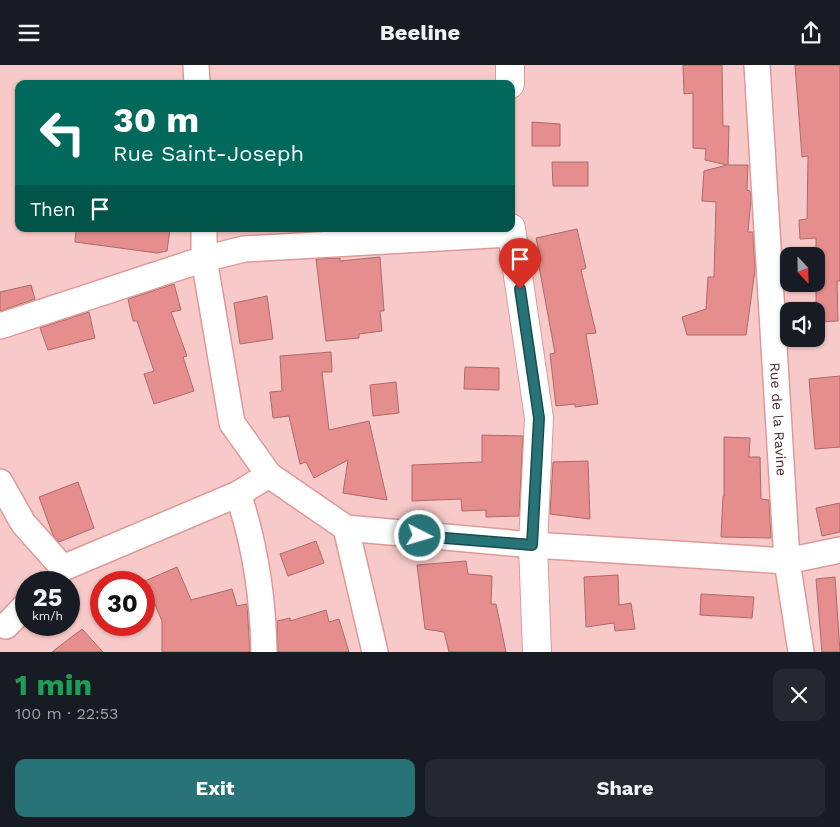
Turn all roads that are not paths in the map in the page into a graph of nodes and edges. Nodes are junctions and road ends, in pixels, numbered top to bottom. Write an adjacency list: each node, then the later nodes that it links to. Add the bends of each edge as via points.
1 (196, 65): 4 (street)
2 (510, 65): 5 (street)
3 (757, 65): 17 (street, Rue de la Ravine)
4 (196, 80)
5 (510, 80)
6 (204, 232): 9 (street)
7 (496, 232): 9 (street, via 244,249)
8 (511, 232): 15 (street, via 539,418)
9 (204, 259): 10 (street); 11 (street, via 232,423)
10 (0, 325)
11 (269, 475): 13 (street); 14 (street)
12 (0, 482): 18 (street)
13 (238, 495): 19 (street); 22 (street, via 250,531 264,629)
14 (346, 528): 15 (street); 23 (street)
15 (532, 545): 17 (street); 24 (street)
16 (840, 550): 17 (street)
17 (788, 561): 25 (street, Rue de la Ravine)
18 (53, 571)
19 (65, 571)
20 (15, 617): 21 (street)
21 (6, 626)
22 (264, 652)
23 (376, 652)
24 (537, 652)
25 (801, 652)

